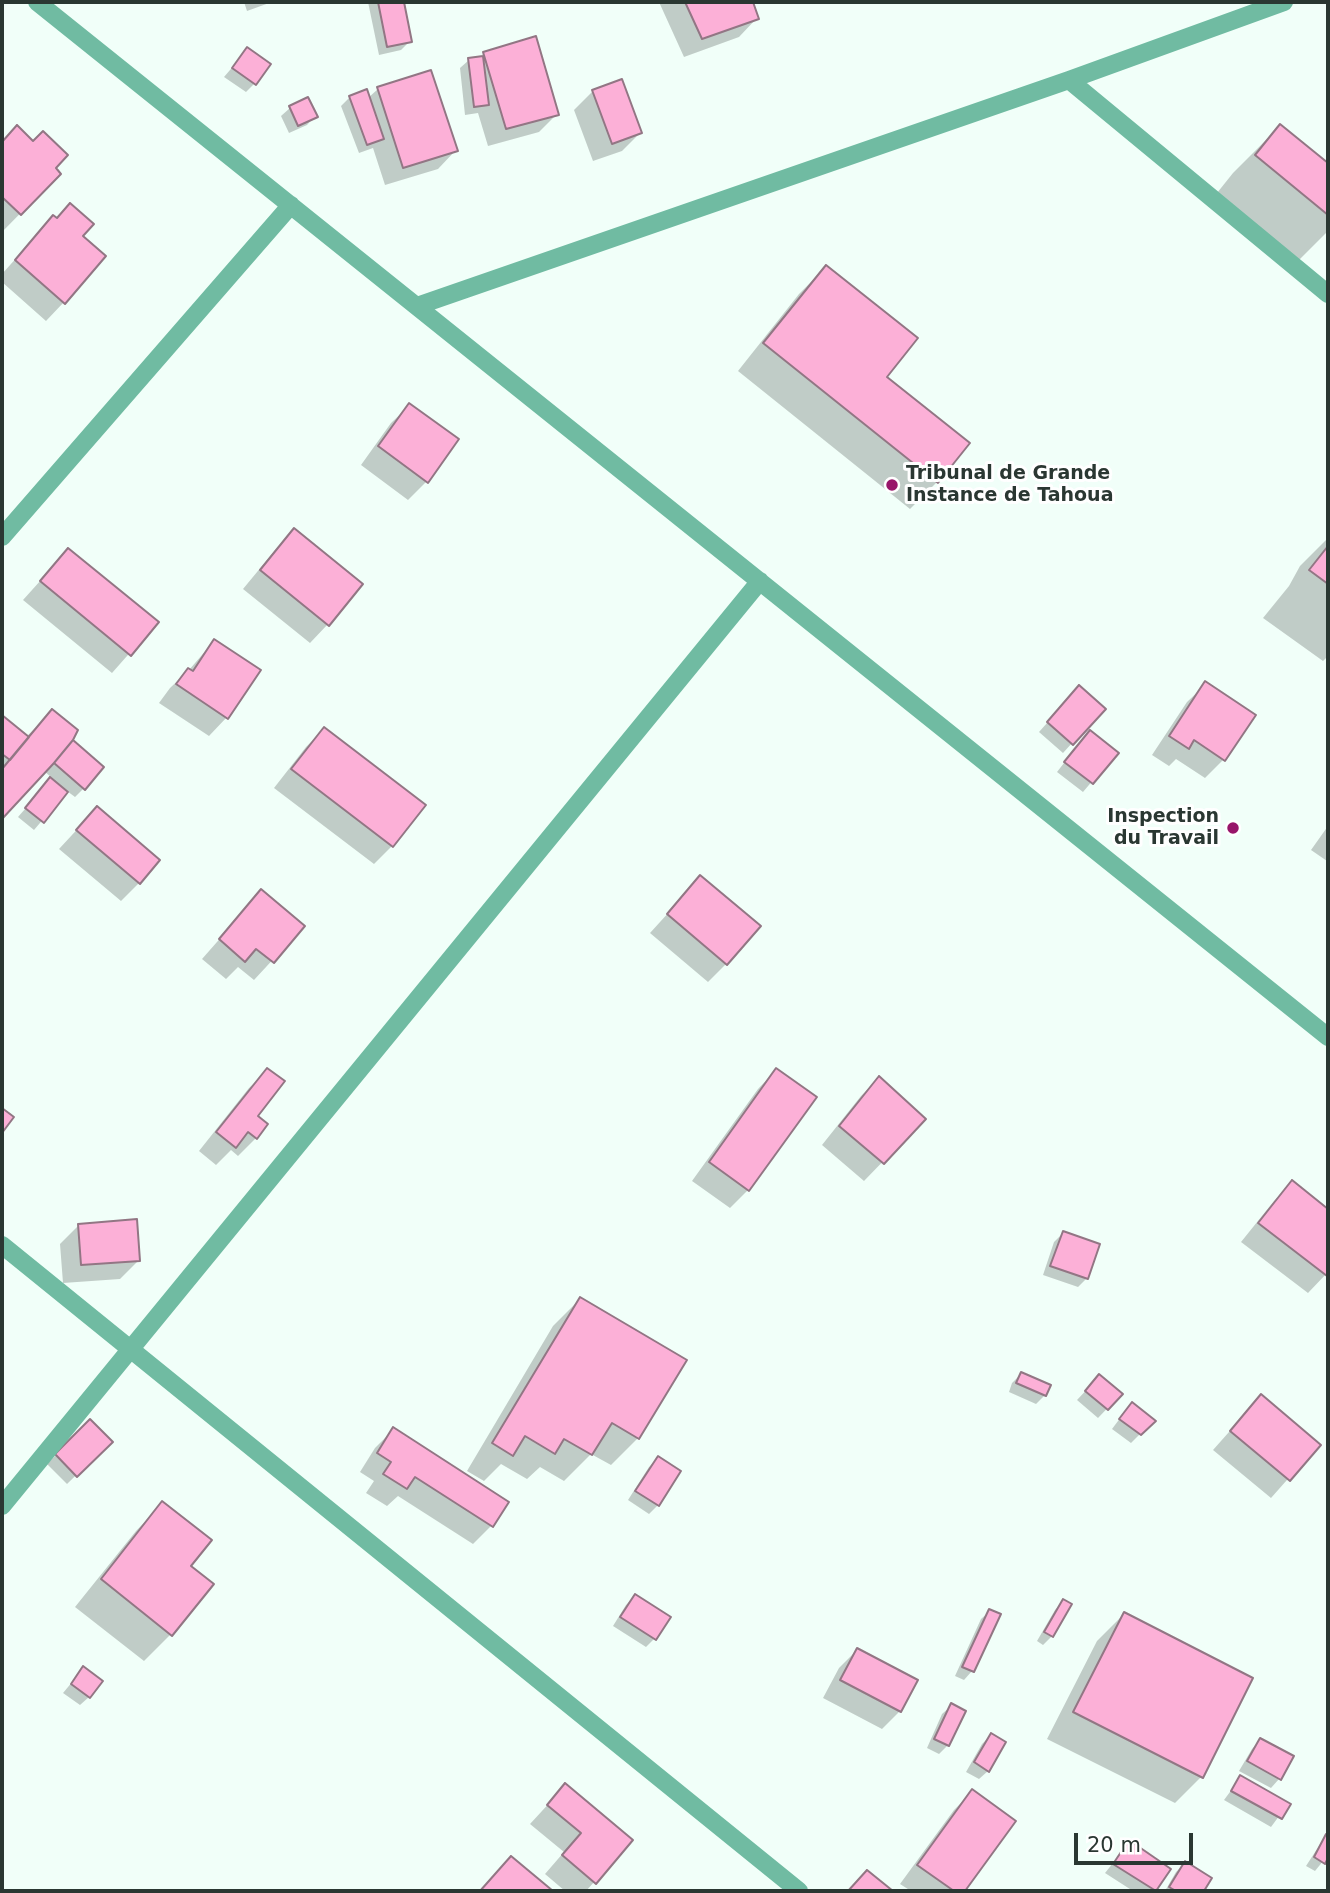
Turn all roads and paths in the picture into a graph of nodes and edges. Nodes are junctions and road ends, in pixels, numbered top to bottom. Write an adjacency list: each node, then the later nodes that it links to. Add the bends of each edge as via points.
1 (37, 2): 4 (street)
2 (1284, 2): 3 (street)
3 (1069, 80): 5 (street); 6 (street)
4 (291, 205): 6 (street); 7 (street)
5 (1328, 294)
6 (416, 306): 8 (street)
7 (2, 537)
8 (760, 581): 9 (street); 11 (street)
9 (1328, 1037)
10 (2, 1245): 11 (street)
11 (130, 1349): 12 (street); 13 (street)
12 (2, 1506)
13 (799, 1891)

